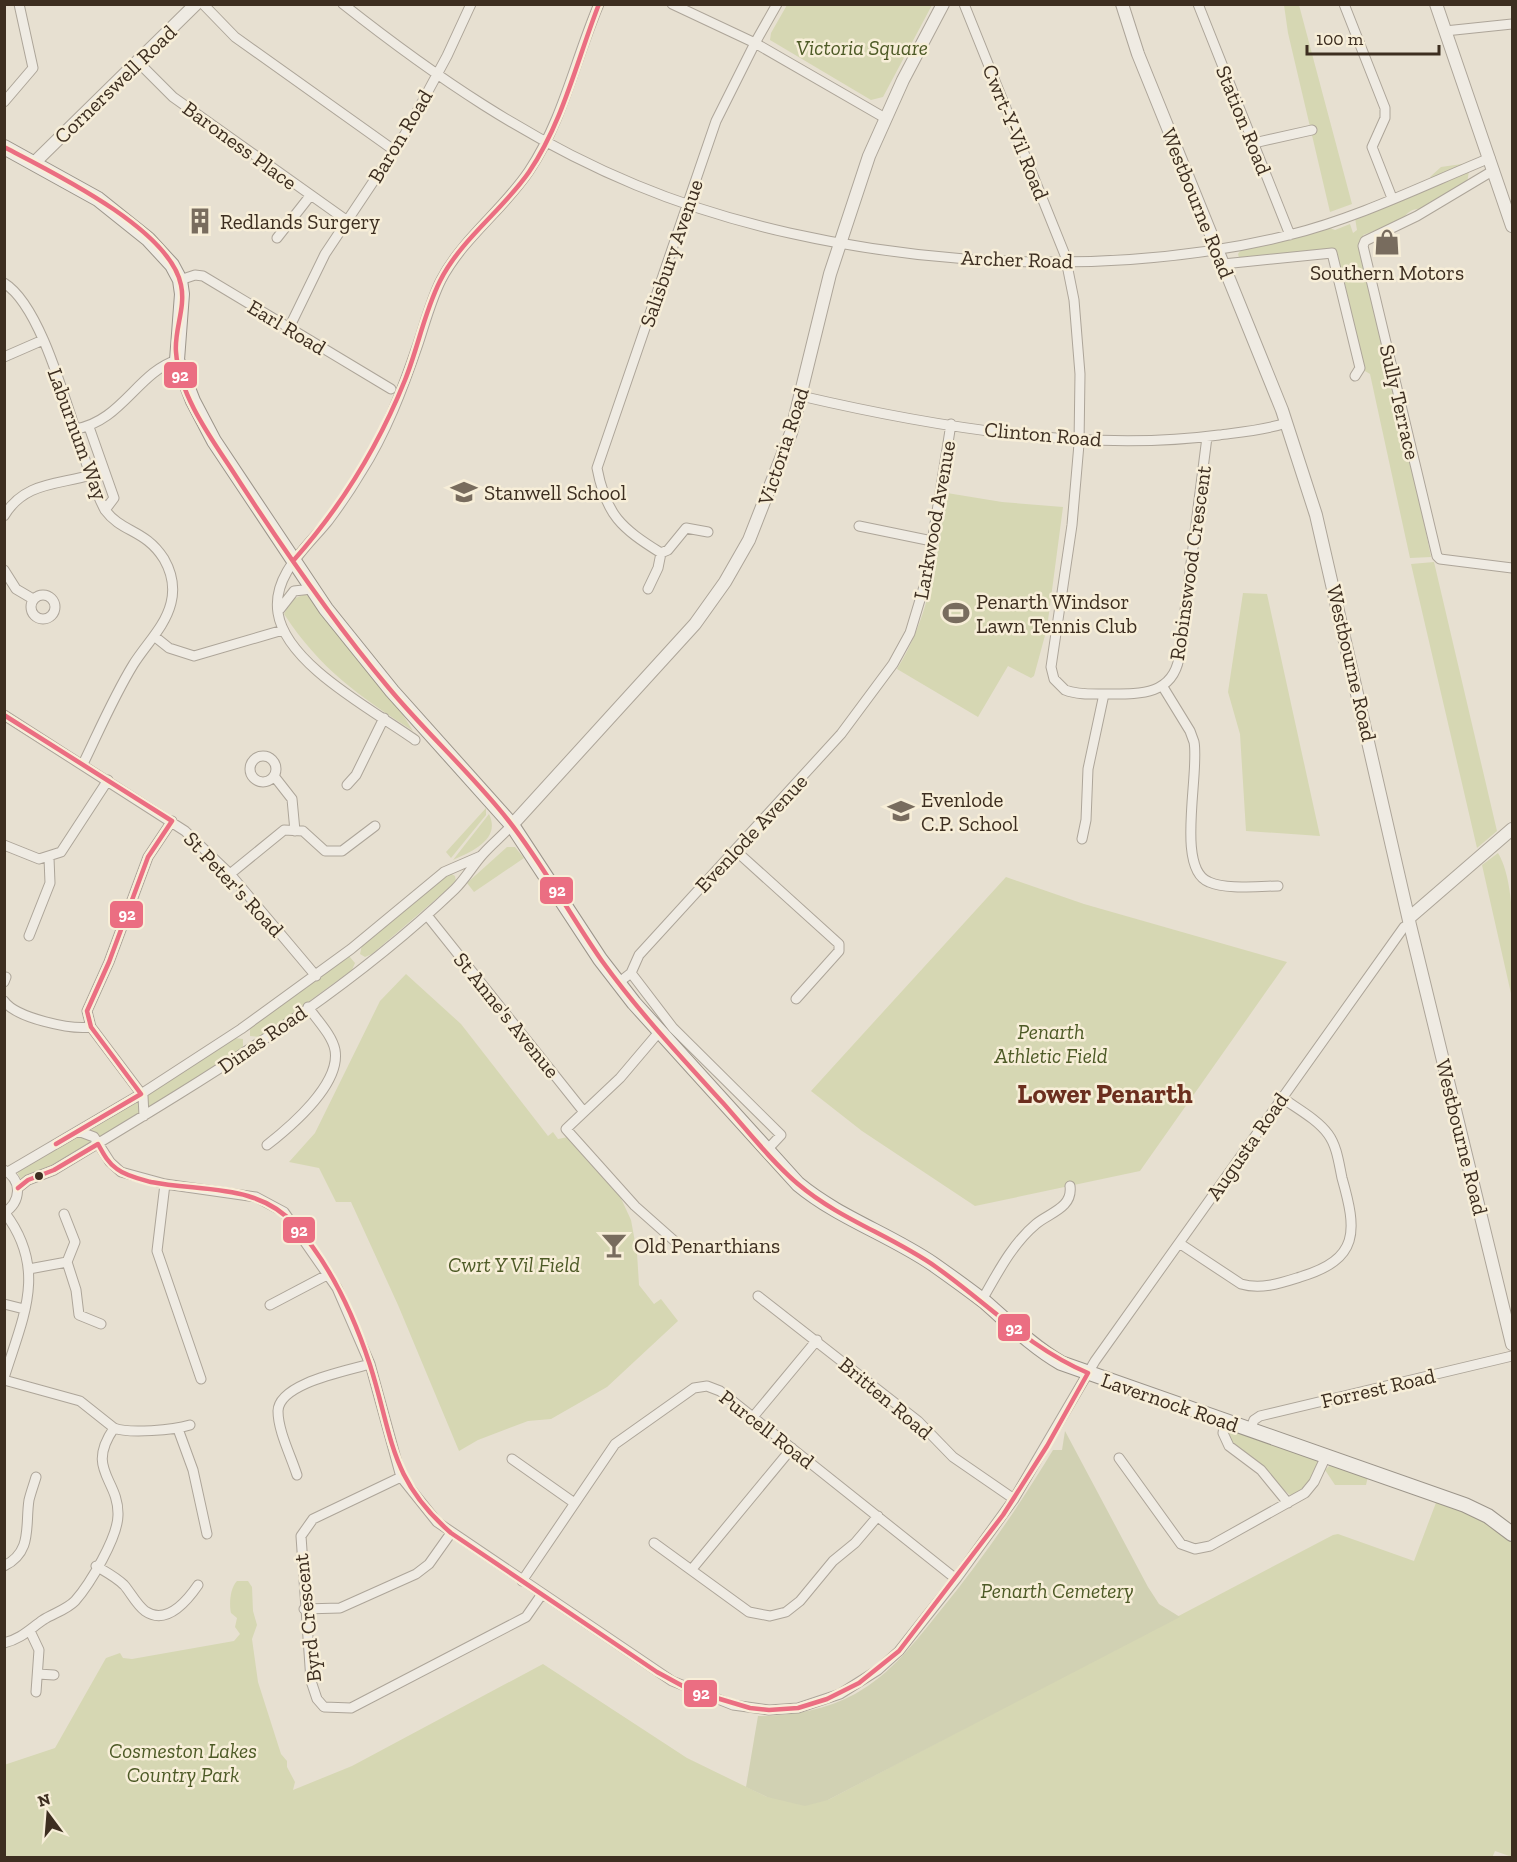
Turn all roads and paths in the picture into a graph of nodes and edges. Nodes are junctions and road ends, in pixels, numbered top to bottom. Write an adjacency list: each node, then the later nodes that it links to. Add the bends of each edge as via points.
1 (19, 4): 20 (street, via 33,68)
2 (196, 4): 18 (street, Cornerswell Road)
3 (203, 4): 26 (street, via 235,37)
4 (343, 4): 19 (street, Archer Road)
5 (471, 4): 19 (street, Baron Road)
6 (599, 4): 23 (street, via 564,104)
7 (672, 4): 17 (street)
8 (777, 4): 17 (street)
9 (944, 4): 21 (street, Victoria Road)
10 (964, 4): 39 (street, Cwrt-Y-Vil Road)
11 (1122, 4): 38 (street, Westbourne Road)
12 (1198, 4): 24 (street, Station Road)
13 (1344, 4): 31 (street, via 1384,108 1385,118 1372,147)
14 (1436, 4): 16 (street)
15 (1512, 24): 16 (street)
16 (1445, 31): 27 (street)
17 (755, 43): 21 (street); 32 (street, Salisbury Avenue, via 716,121)
18 (138, 62): 28 (street, Cornerswell Road); 30 (street, Baroness Place, via 173,97)
19 (437, 75): 23 (street, Archer Road); 26 (street, Baron Road)
20 (4, 102)
21 (885, 118): 37 (street, Victoria Road)
22 (1312, 130): 24 (street)
23 (546, 142): 32 (street, Archer Road, via 639,186); 63 (street, via 508,199 459,252 441,281 406,378 374,451 334,513)
24 (1254, 143): 35 (street, Station Road)
25 (4, 147): 28 (main road)
26 (394, 151): 33 (street, Baron Road)
27 (1490, 158): 29 (street); 31 (street, Archer Road)
28 (34, 163): 41 (main road, via 114,210 166,257)
29 (1494, 170): 34 (street); 64 (street, Sully Terrace, via 1417,216 1365,241 1363,246 1438,559)
30 (310, 196): 33 (street, Baroness Place); 36 (street)
31 (1392, 198): 35 (street, Archer Road)
32 (689, 204): 37 (street, Archer Road, via 751,223); 62 (street, Salisbury Avenue, via 597,468 605,501 615,518)
33 (346, 220): 43 (street, Baron Road)
34 (1512, 226)
35 (1290, 235): 38 (street, Archer Road)
36 (277, 238)
37 (840, 242): 39 (street, Archer Road, via 957,258); 49 (street, Victoria Road)
38 (1217, 250): 39 (street, Archer Road); 40 (street, Westbourne Road)
39 (1066, 261): 55 (street, Cwrt-Y-Vil Road, via 1078,340)
40 (1223, 264): 47 (street, via 1325,252 1333,256 1360,368); 50 (street, Westbourne Road)
41 (180, 280): 43 (street, Earl Road, via 203,276); 46 (main road)
42 (4, 283): 44 (street, Laburnum Way, via 23,301)
43 (289, 328): 48 (street, Earl Road)
44 (43, 340): 45 (street); 53 (street, Laburnum Way)
45 (4, 357)
46 (177, 360): 52 (street, via 166,364); 63 (main road, Lavernock Road, via 209,433)
47 (1355, 376)
48 (391, 389)
49 (801, 396): 51 (street, Clinton Road); 83 (street, Victoria Road, via 769,494 725,582 678,644)
50 (1287, 423): 54 (street, Clinton Road); 97 (street, Westbourne Road, via 1326,551)
51 (951, 424): 55 (street, Clinton Road); 61 (street, Larkwood Avenue)
52 (89, 427): 53 (street); 57 (street, via 114,498)
53 (75, 429): 56 (street, Laburnum Way)
54 (1207, 437): 55 (street, Clinton Road, via 1143,441); 73 (street, Robinswood Crescent, via 1179,658 1176,670)
55 (1078, 438): 74 (street, Robinswood Crescent, via 1072,525 1052,671 1065,690)
56 (91, 475): 57 (street, Laburnum Way); 58 (street, via 28,490)
57 (105, 510): 71 (street, Laburnum Way, via 153,543 171,572 172,600)
58 (4, 516)
59 (859, 526): 61 (street)
60 (708, 532): 62 (street, via 686,528)
61 (932, 541): 72 (street, Larkwood Avenue, via 915,620)
62 (661, 553): 67 (street)
63 (293, 561): 66 (main road, Lavernock Road); 69 (street, via 280,590)
64 (1512, 568)
65 (4, 570): 68 (street, via 16,589)
66 (312, 589): 69 (street, via 288,595); 83 (main road, Lavernock Road, via 392,692)
67 (648, 589)
68 (33, 599)
69 (278, 613): 70 (street)
70 (283, 630): 71 (street, via 194,656 177,652); 76 (street, via 313,667)
71 (154, 636): 78 (street, Laburnum Way, via 133,665)
72 (883, 680): 89 (street, Evenlode Avenue, via 841,734)
73 (1163, 687): 74 (street, Robinswood Crescent, via 1146,694); 95 (street, via 1190,731 1195,747 1191,855 1197,873 1212,883)
74 (1104, 694): 87 (street, via 1088,769)
75 (4, 715): 78 (street, St Peter's Road)
76 (384, 718): 77 (street); 81 (street, via 356,775)
77 (415, 740)
78 (83, 764): 80 (street, St Peter's Road)
79 (274, 776): 85 (street, via 291,799)
80 (108, 780): 82 (street, St Peter's Road); 91 (street, via 67,845)
81 (347, 785)
82 (172, 821): 93 (street, St Peter's Road); 107 (street, via 148,857 87,1011)
83 (512, 825): 90 (street, Dinas Road); 103 (main road, Lavernock Road)
84 (375, 826): 85 (street, via 342,851 325,851 303,831)
85 (296, 831): 93 (street, via 284,830)
86 (1509, 832): 97 (street)
87 (1082, 839)
88 (4, 845): 91 (street, via 30,856)
89 (735, 850): 101 (street, Evenlode Avenue, via 639,955); 104 (street, via 839,945 839,951)
90 (482, 856): 92 (street, Dinas Road); 94 (street, Dinas Road)
91 (49, 858): 98 (street, via 50,882)
92 (452, 867): 94 (street); 99 (street, Dinas Road)
93 (230, 874): 102 (street, St Peter's Road)
94 (464, 879): 100 (street, Dinas Road)
95 (1278, 886)
96 (430, 919): 113 (street, St Anne's Avenue)
97 (1410, 921): 112 (street, Augusta Road); 131 (street, Westbourne Road)
98 (29, 936)
99 (351, 949): 100 (street); 102 (street, Dinas Road)
100 (364, 965): 106 (street, Dinas Road)
101 (631, 973): 103 (street, Evenlode Avenue); 118 (street, via 674,1028 781,1136)
102 (316, 975): 108 (street, Dinas Road)
103 (618, 982): 109 (main road, Lavernock Road)
104 (796, 999)
105 (4, 1001): 107 (street, via 17,1014 78,1029)
106 (308, 1007): 110 (street, Dinas Road); 117 (street, via 333,1045 333,1066 306,1110)
107 (91, 1027): 111 (street)
108 (241, 1029): 110 (street); 111 (street, Dinas Road)
109 (659, 1032): 113 (street, via 620,1078); 118 (main road, Lavernock Road)
110 (253, 1046): 114 (street, Dinas Road)
111 (141, 1094): 114 (street); 115 (street, Dinas Road)
112 (1281, 1097): 125 (street, Augusta Road); 125 (street, via 1320,1126 1333,1144 1352,1211 1351,1237 1341,1256 1331,1266 1316,1272 1271,1286 1250,1286)
113 (584, 1112): 126 (street, via 566,1129 635,1206)
114 (144, 1116): 116 (street, Dinas Road)
115 (78, 1131): 116 (street, via 90,1134); 119 (street, Dinas Road)
116 (98, 1144): 120 (street, via 121,1172); 122 (street, Dinas Road)
117 (267, 1145)
118 (766, 1151): 132 (main road, Lavernock Road, via 798,1184 826,1205 920,1255)
119 (6, 1171): 122 (street)
120 (165, 1184): 129 (street, via 266,1201 293,1223); 143 (street, via 157,1251)
121 (1070, 1186): 132 (street, via 1067,1202 1024,1235)
122 (18, 1188): 123 (street, via 16,1203)
123 (5, 1213): 128 (street, via 20,1232)
124 (64, 1214): 127 (street, via 75,1242)
125 (1179, 1243): 141 (street, Augusta Road)
126 (679, 1245)
127 (67, 1262): 128 (street); 136 (street, via 79,1315)
128 (29, 1269): 135 (street)
129 (329, 1274): 134 (street); 140 (street)
130 (758, 1296): 137 (street, Britten Road)
131 (1507, 1299): 138 (street, Westbourne Road)
132 (982, 1300): 141 (main road, Lavernock Road, via 1045,1353)
133 (4, 1304): 135 (street)
134 (270, 1305)
135 (24, 1310): 142 (street)
136 (102, 1324)
137 (817, 1340): 144 (street); 157 (street, Britten Road, via 918,1421 953,1457)
138 (1512, 1344)
139 (1512, 1356): 149 (street, Forrest Road, via 1260,1416)
140 (370, 1364): 154 (street, via 296,1388 280,1401 278,1414); 156 (street)
141 (1088, 1373): 145 (main road, Lavernock Road); 157 (street, Augusta Road)
142 (4, 1379): 147 (street, via 80,1401)
143 (201, 1379)
144 (753, 1417): 150 (street, Purcell Road); 158 (street, Purcell Road, via 715,1389 694,1388 615,1444)
145 (1225, 1421): 149 (main road, Lavernock Road); 159 (street, via 1223,1433 1229,1446 1261,1470)
146 (190, 1425): 148 (street)
147 (114, 1428): 148 (street, via 135,1432); 166 (street, via 103,1448 102,1461 117,1504 118,1519 114,1535)
148 (178, 1429): 163 (street, via 193,1470)
149 (1250, 1430): 151 (main road, Lavernock Road)
150 (792, 1448): 160 (street, Purcell Road); 167 (street)
151 (1326, 1456): 159 (street, via 1310,1488); 162 (main road, Lavernock Road, via 1465,1505)
152 (1119, 1458): 159 (street, via 1181,1544 1189,1548 1210,1546)
153 (512, 1460): 158 (street)
154 (297, 1475)
155 (36, 1477): 165 (street, via 26,1543 16,1558)
156 (401, 1477): 161 (street, Augusta Road, via 427,1512); 172 (street, Byrd Crescent, via 308,1524 300,1542)
157 (1014, 1499): 168 (street, Augusta Road)
158 (573, 1502): 169 (street, Purcell Road)
159 (1288, 1503)
160 (878, 1516): 167 (street, via 800,1601 780,1614 764,1617 749,1612); 168 (street, Purcell Road)
161 (451, 1533): 169 (street, Augusta Road); 172 (street, via 429,1564 416,1574 340,1608)
162 (1512, 1533)
163 (207, 1534)
164 (654, 1543): 167 (street)
165 (4, 1566)
166 (96, 1566): 170 (street, via 119,1581 151,1614 167,1614 182,1606); 173 (street, via 73,1603)
167 (692, 1569)
168 (956, 1579): 171 (street, Augusta Road, via 899,1651 869,1677 827,1699 784,1710 733,1705 690,1690)
169 (522, 1581): 171 (street, Augusta Road)
170 (198, 1585)
171 (542, 1594): 172 (street, Byrd Crescent, via 526,1617 351,1708 324,1707 317,1699 311,1681)
172 (304, 1609)
173 (30, 1631): 174 (street); 175 (street, via 39,1646)
174 (4, 1643)
175 (38, 1674): 176 (street); 177 (street)
176 (54, 1676)
177 (36, 1692)

